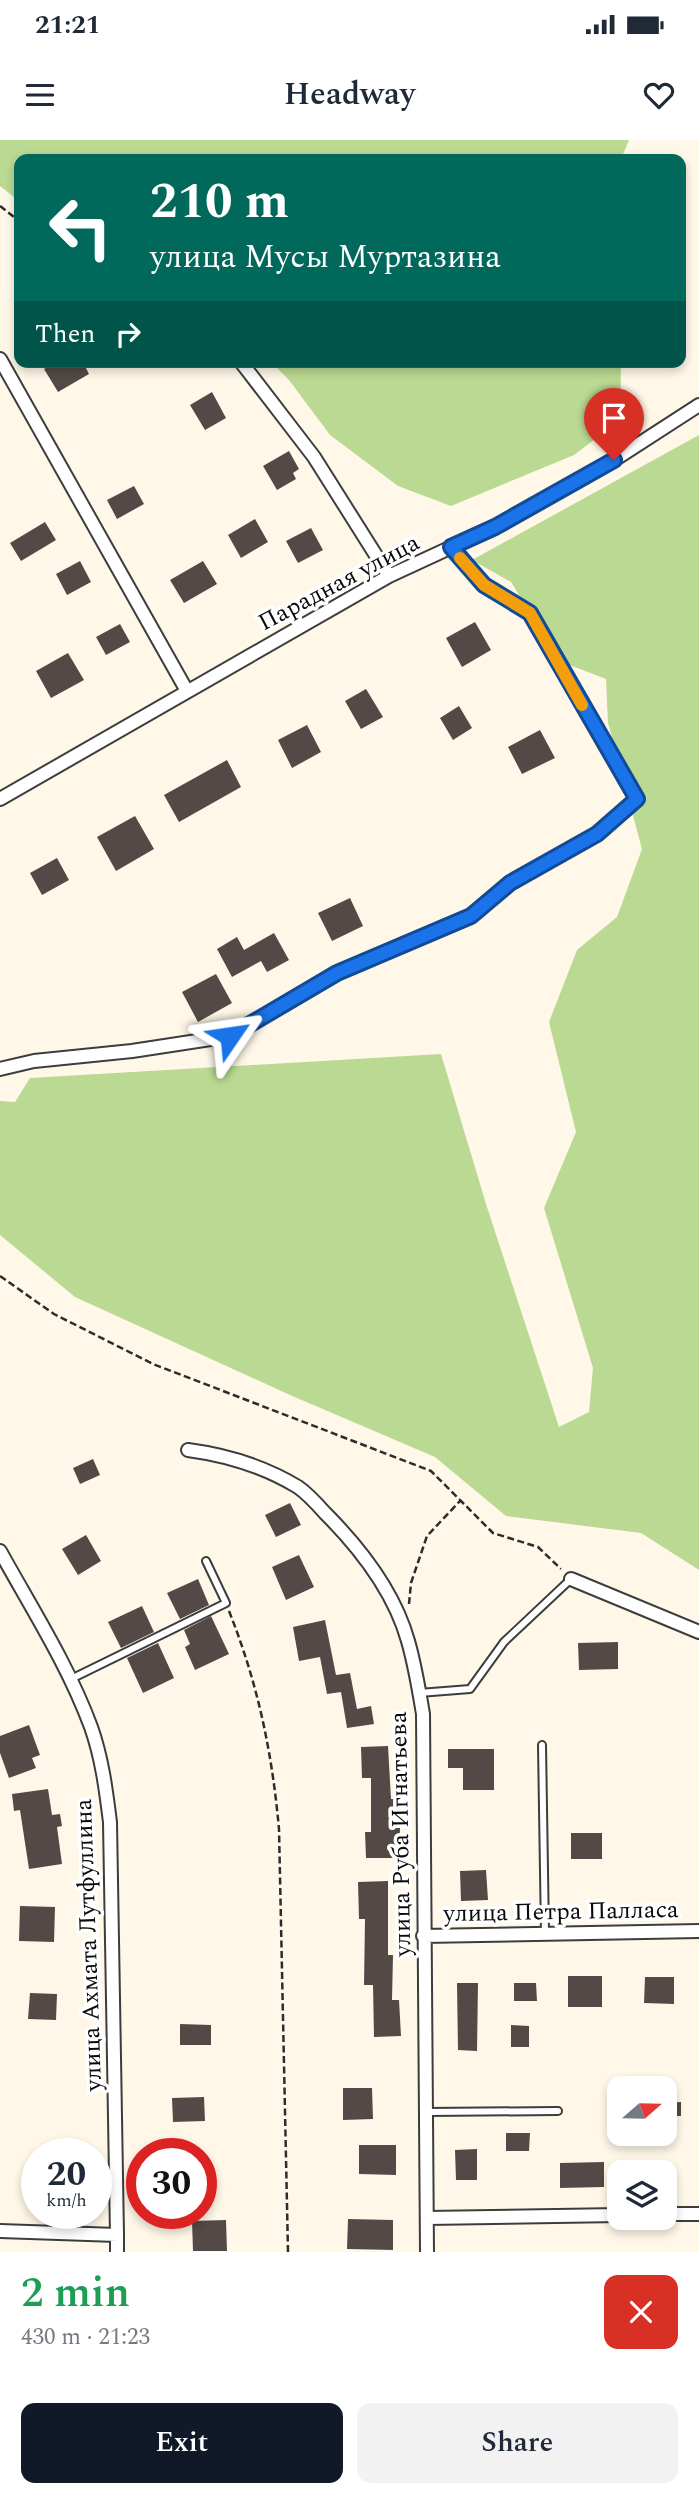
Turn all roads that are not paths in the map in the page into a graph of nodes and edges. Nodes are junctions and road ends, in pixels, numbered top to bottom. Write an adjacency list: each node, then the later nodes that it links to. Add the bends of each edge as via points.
1 (0, 359): 6 (street)
2 (246, 368): 5 (street, via 314,457)
3 (699, 405): 4 (street, Парадная улица, via 614,460)
4 (451, 547): 5 (street, Парадная улица); 8 (street, via 484,585 530,613 637,799 597,834 510,883 471,916 337,973 230,1036)
5 (389, 576): 6 (street, Парадная улица)
6 (187, 691): 7 (street, Парадная улица)
7 (0, 799)
8 (0, 1069)
9 (188, 1450): 15 (street, улица Руба Игнатьева, via 216,1454 276,1475 301,1489 345,1533 366,1558 395,1608 408,1639)
10 (0, 1551): 14 (street, улица Ахмата Лутфуллина)
11 (206, 1561): 14 (lane, via 226,1603)
12 (571, 1578): 13 (street); 15 (lane, via 504,1642 471,1689)
13 (699, 1632)
14 (71, 1679): 27 (street, улица Ахмата Лутфуллина, via 95,1741 110,1822)
15 (419, 1693): 19 (street, улица Руба Игнатьева, via 423,1714)
16 (542, 1745): 18 (lane)
17 (699, 1931): 18 (street, улица Петра Палласа)
18 (545, 1934): 19 (street, улица Петра Палласа)
19 (423, 1936): 21 (street, улица Руба Игнатьева)
20 (558, 2111): 21 (lane)
21 (425, 2112): 25 (street, улица Руба Игнатьева)
22 (677, 2214): 23 (street)
23 (699, 2214)
24 (607, 2215): 25 (street)
25 (427, 2218): 29 (street, улица Руба Игнатьева)
26 (0, 2231): 27 (street)
27 (117, 2235): 28 (street, улица Ахмата Лутфуллина)
28 (117, 2252)
29 (428, 2252)

